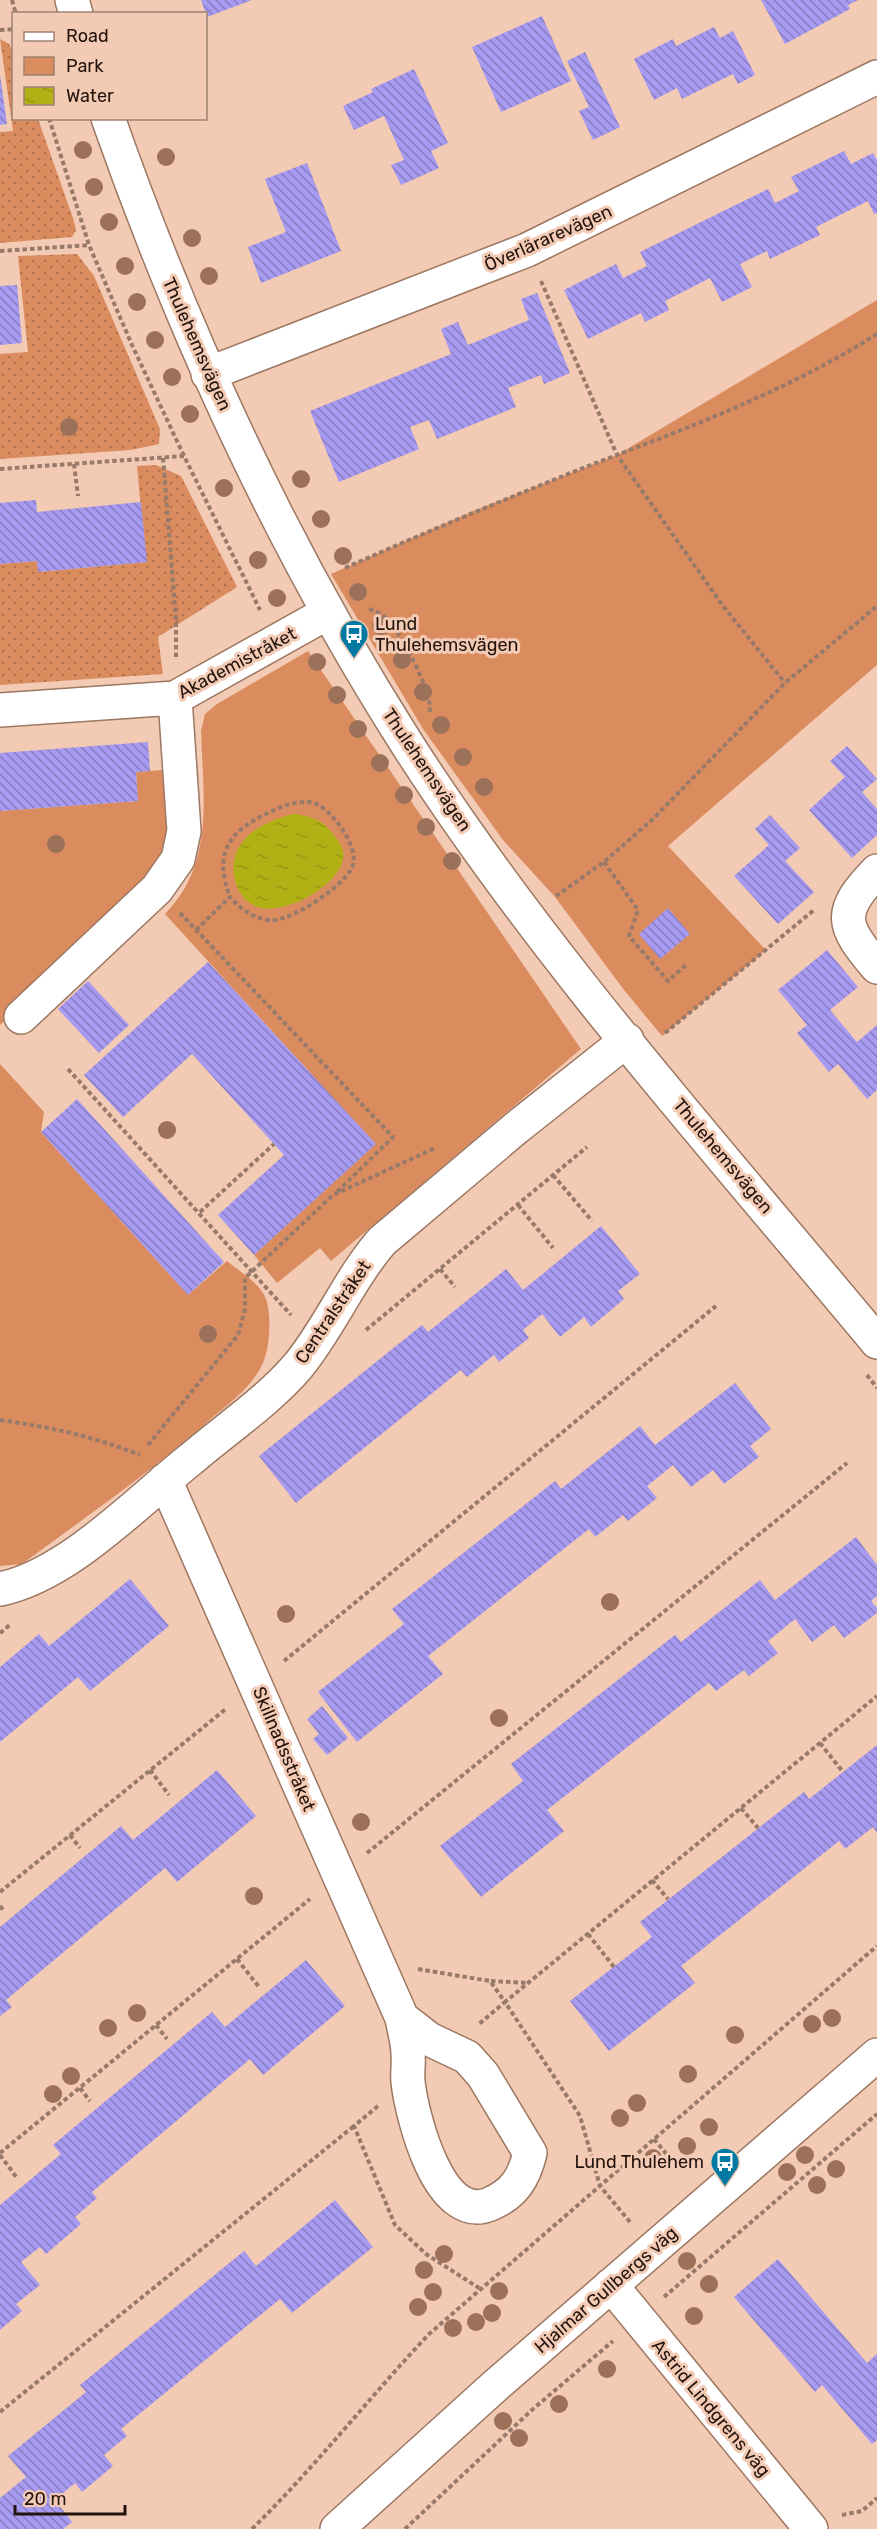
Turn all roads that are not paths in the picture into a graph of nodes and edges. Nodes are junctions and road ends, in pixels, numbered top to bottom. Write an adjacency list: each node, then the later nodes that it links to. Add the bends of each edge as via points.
1 (877, 77): 3 (street, Överlärarevägen, via 527,250)
2 (109, 120): 3 (street, Thulehemsvägen, via 143,220)
3 (208, 374): 4 (street, Thulehemsvägen)
4 (327, 614): 5 (street, Akademistråket); 10 (street, Thulehemsvägen, via 408,746 529,918)
5 (175, 698): 6 (street, Akademistråket); 9 (street, via 184,811 183,845 170,874)
6 (0, 710)
7 (877, 871): 8 (street, via 855,896 849,910 853,934)
8 (877, 967)
9 (21, 1017)
10 (627, 1040): 11 (street, Thulehemsvägen); 12 (street, Centralstråket, via 390,1233 364,1264 297,1367)
11 (877, 1342)
12 (165, 1480): 13 (street, Centralstråket, via 49,1571 23,1584); 14 (street, Skillnadsstråket)
13 (0, 1589)
14 (402, 2018): 14 (street, Skillnadsstråket, via 417,2129 438,2178 452,2197 469,2206 488,2205 515,2190 530,2153 483,2075 467,2057 447,2049)
15 (877, 2055): 16 (street, Hjalmar Gullbergs väg)
16 (611, 2286): 17 (street, Hjalmar Gullbergs väg); 18 (street, Astrid Lindgrens väg)
17 (337, 2529)
18 (811, 2529)

